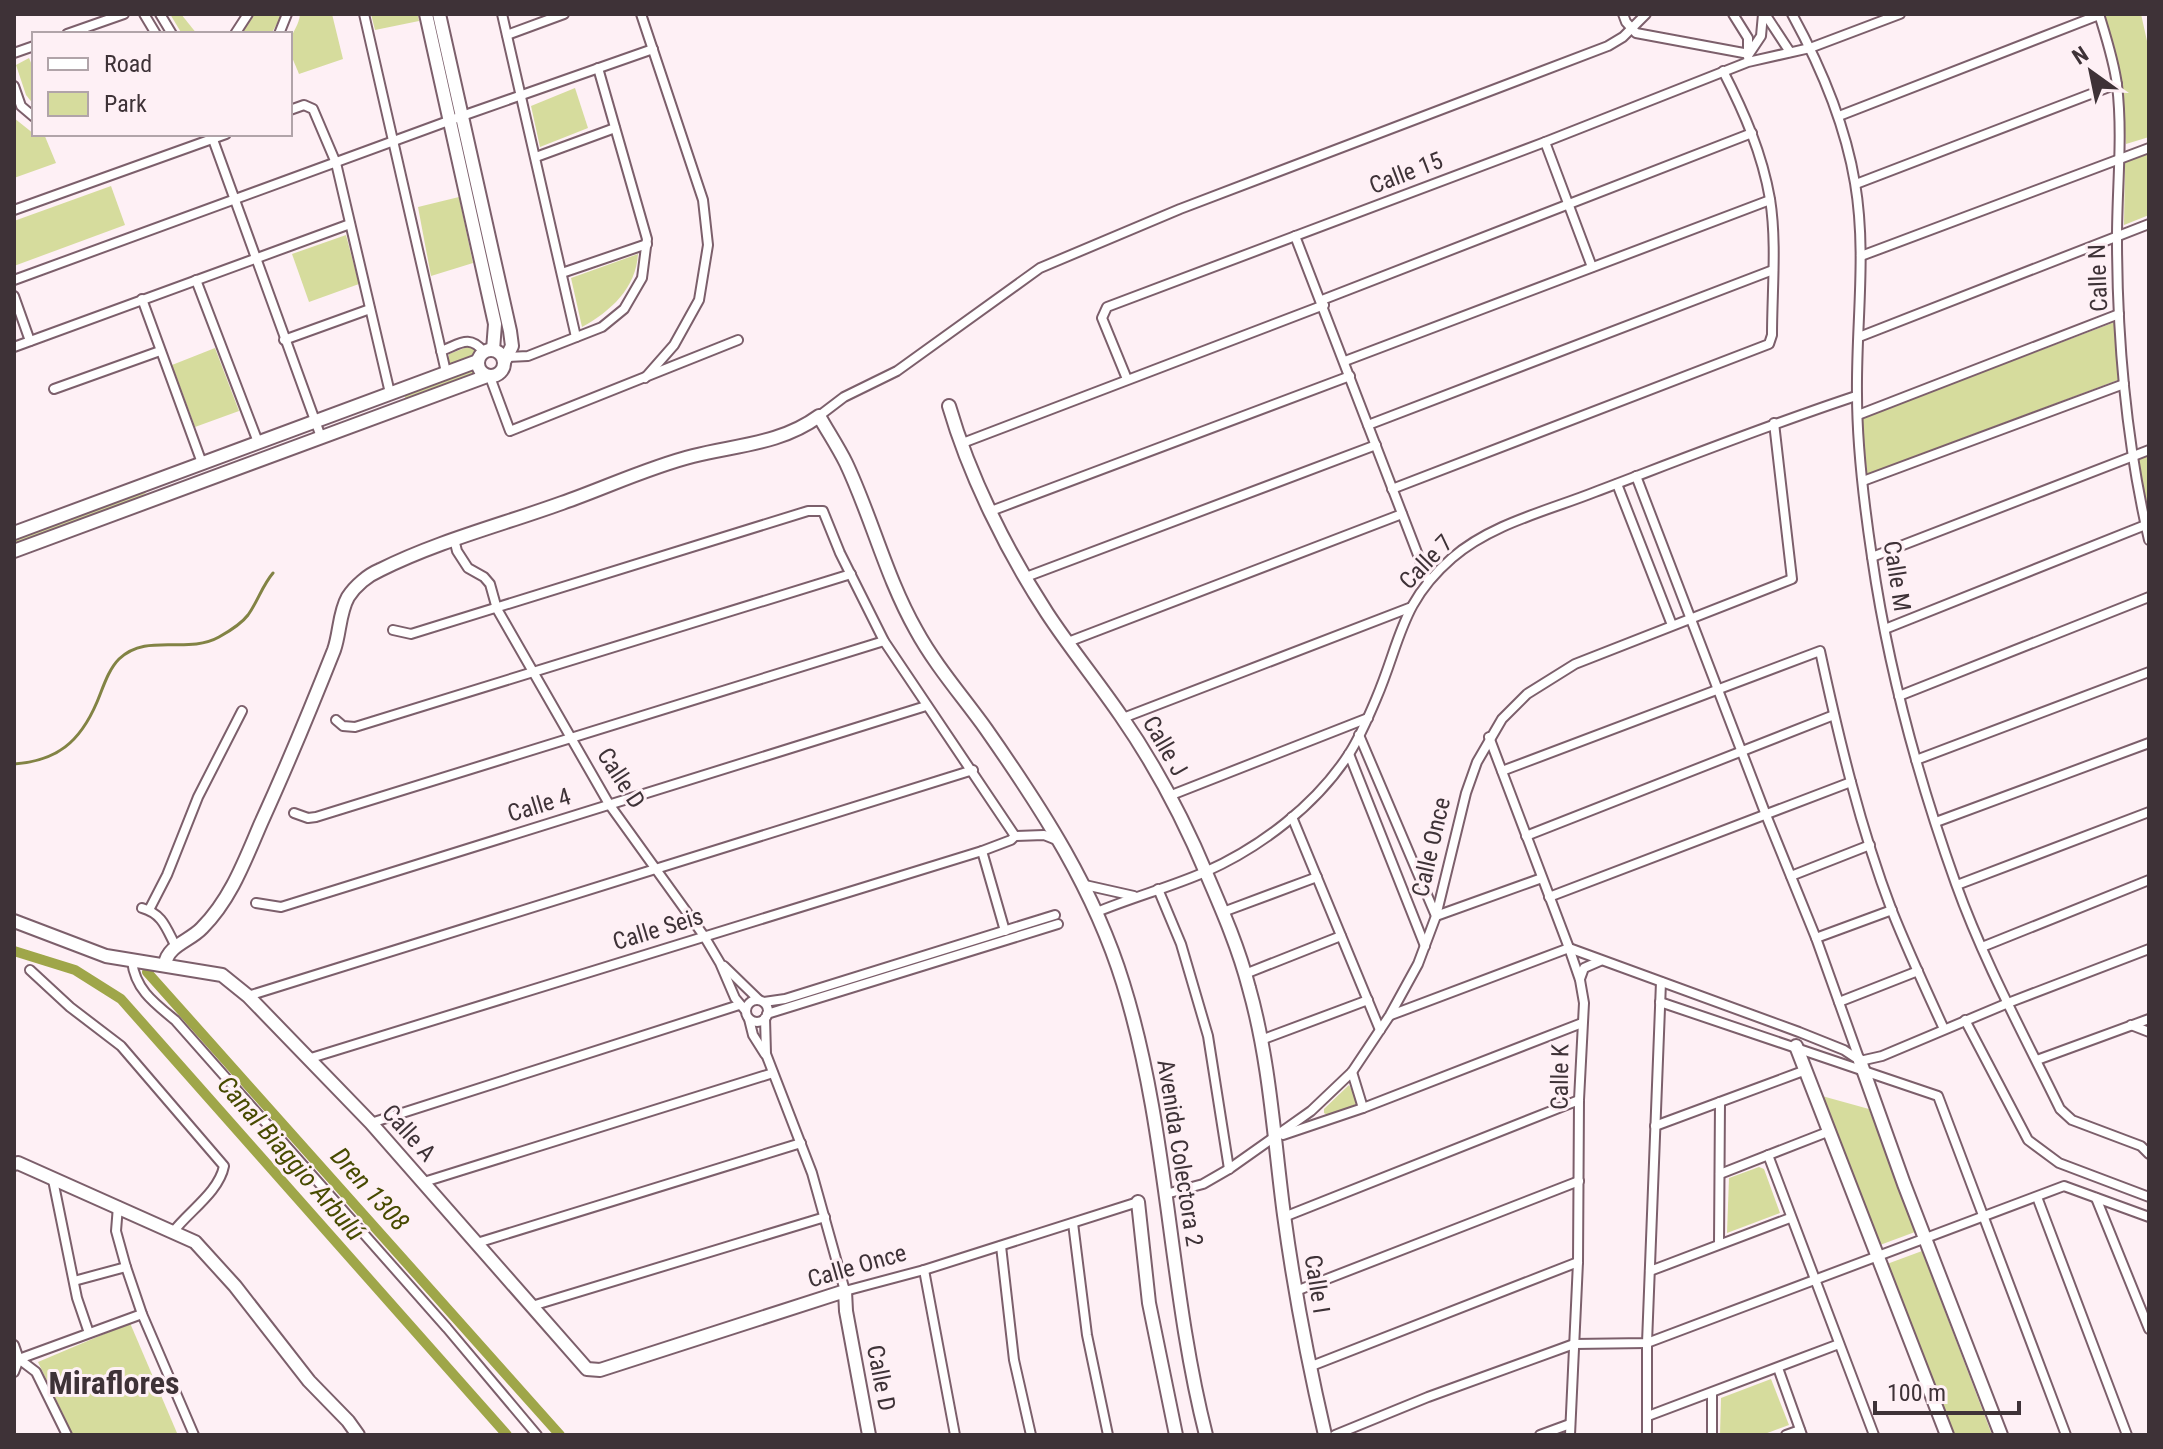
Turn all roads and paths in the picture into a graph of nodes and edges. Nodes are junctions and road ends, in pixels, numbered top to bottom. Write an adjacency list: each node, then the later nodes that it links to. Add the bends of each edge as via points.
1 (124, 14): 19 (street)
2 (144, 14): 20 (street)
3 (160, 14): 21 (street)
4 (248, 14): 22 (street)
5 (364, 14): 41 (street)
6 (426, 14): 36 (street)
7 (439, 14): 36 (street)
8 (502, 14): 23 (street)
9 (564, 14): 23 (street)
10 (641, 14): 25 (street)
11 (1623, 14): 18 (street)
12 (1646, 14): 18 (street)
13 (1733, 14): 27 (street, via 1748,38)
14 (1764, 14): 26 (street); 27 (street, via 1761,36)
15 (1792, 14): 24 (street, Calle M)
16 (1900, 14): 24 (street, Calle 15)
17 (2099, 14): 30 (street, Calle N); 35 (street)
18 (1632, 29): 27 (street); 90 (street, via 1608,46 1040,268 897,371)
19 (73, 32)
20 (155, 32)
21 (171, 32)
22 (236, 32)
23 (507, 35): 32 (street)
24 (1810, 48): 26 (street, Calle 15); 35 (street, Calle M)
25 (653, 49): 28 (street); 82 (street, via 703,200 708,245 699,300 674,345)
26 (1790, 52): 27 (street, Calle 15)
27 (1748, 58): 29 (street, Calle 15)
28 (598, 68): 32 (street); 37 (street)
29 (1723, 71): 38 (street); 40 (street, Calle 15)
30 (2117, 84): 44 (street, Calle N); 46 (street)
31 (14, 86): 34 (street, via 21,106)
32 (522, 95): 36 (street); 43 (street)
33 (292, 109): 45 (street, via 304,105 313,109)
34 (32, 115)
35 (1839, 116): 46 (street, Calle M)
36 (456, 119): 41 (street); 76 (street, via 495,324); 77 (street, via 510,331 512,346)
37 (615, 128): 43 (street); 55 (street)
38 (1752, 133): 48 (street); 49 (street)
39 (212, 136): 47 (street); 50 (street)
40 (1545, 142): 49 (street); 53 (street, Calle 15)
41 (393, 143): 45 (street); 75 (street)
42 (2149, 148): 44 (street)
43 (536, 157): 60 (street)
44 (2119, 160): 54 (street, Calle N); 56 (street)
45 (336, 163): 47 (street); 51 (street)
46 (1856, 184): 56 (street, Calle M)
47 (234, 199): 57 (street); 61 (street)
48 (1770, 200): 58 (street); 59 (street)
49 (1568, 203): 58 (street); 65 (street)
50 (14, 210)
51 (350, 224): 57 (street); 66 (street)
52 (2149, 224): 54 (street)
53 (1295, 236): 65 (street); 83 (street, Calle 15, via 1107,307 1102,318)
54 (2117, 238): 67 (street, Calle N); 69 (street)
55 (647, 244): 60 (street); 68 (street, via 642,278 624,309 602,327)
56 (1861, 256): 69 (street, Calle M)
57 (255, 258): 62 (street); 70 (street)
58 (1592, 267): 78 (street)
59 (1773, 270): 93 (street); 104 (street, via 1769,344)
60 (562, 273): 68 (street)
61 (14, 280)
62 (196, 280): 64 (street); 95 (street)
63 (14, 296): 72 (street)
64 (142, 299): 72 (street); 74 (street)
65 (1323, 303): 78 (street); 83 (street)
66 (370, 309): 70 (street); 86 (street)
67 (2119, 314): 84 (street, Calle N); 89 (street)
68 (576, 337): 77 (street)
69 (1859, 337): 87 (street, Calle M)
70 (284, 340): 91 (street)
71 (738, 340): 82 (street)
72 (30, 341): 73 (street)
73 (14, 347)
74 (160, 351): 85 (street); 100 (street)
75 (441, 351): 76 (street, via 468,341); 79 (street)
76 (485, 354): 77 (street, via 501,354); 79 (street); 81 (street, via 480,371)
77 (506, 360): 81 (street, via 499,374)
78 (1345, 361): 80 (street)
79 (446, 372): 86 (street)
80 (1350, 376): 93 (street); 105 (street)
81 (488, 377): 82 (street, via 510,431); 94 (street)
82 (645, 378)
83 (1127, 379): 96 (street)
84 (2124, 384): 99 (street, Calle N); 102 (street)
85 (54, 389)
86 (390, 393): 91 (street)
87 (1856, 396): 89 (street, Calle M); 92 (street, Calle 7)
88 (949, 406): 96 (street, Calle J)
89 (1858, 415): 102 (street, Calle M)
90 (819, 416): 109 (street, via 770,440 694,456); 154 (street, Avenida Colectora 2, via 846,464 917,633)
91 (315, 421): 94 (street); 95 (street)
92 (1774, 423): 101 (street, Calle 7); 119 (street, Calle Once, via 1792,579)
93 (1368, 425): 97 (street)
94 (321, 437): 111 (street)
95 (258, 442): 100 (street)
96 (960, 444): 105 (street, Calle J)
97 (1376, 445): 104 (street); 114 (street)
98 (2149, 450): 99 (street)
99 (2132, 456): 107 (street, Calle N); 112 (street)
100 (202, 463): 108 (street)
101 (1636, 476): 103 (street, Calle 7); 119 (street)
102 (1863, 481): 112 (street, Calle M)
103 (1617, 484): 115 (street, Calle 7, via 1477,539); 120 (street)
104 (1392, 489): 106 (street)
105 (991, 511): 114 (street, Calle J)
106 (1402, 514): 115 (street); 124 (street)
107 (2147, 524): 110 (street, Calle N); 121 (street)
108 (14, 533)
109 (454, 539): 118 (street, Calle D, via 468,568 490,584); 179 (street, via 377,571 347,599 322,679 232,889 201,929)
110 (2149, 540)
111 (14, 551)
112 (1872, 557): 121 (street, Calle M)
113 (851, 574): 118 (street, via 823,511 808,511); 123 (street); 125 (street)
114 (1026, 577): 124 (street, Calle J)
115 (1428, 581): 117 (street, Calle 7)
116 (2149, 597): 128 (street)
117 (1409, 608): 132 (street); 133 (street, Calle 7)
118 (497, 609): 122 (street, via 411,634); 125 (street, Calle D)
119 (1691, 619): 120 (street, Calle Once); 127 (street)
120 (1672, 625): 137 (street, Calle Once, via 1552,676 1527,694)
121 (1885, 629): 128 (street, Calle M)
122 (393, 630)
123 (884, 641): 129 (street); 136 (street)
124 (1068, 642): 132 (street, Calle J)
125 (531, 671): 134 (street, via 355,727); 136 (street, Calle D)
126 (2149, 672): 141 (street)
127 (1718, 691): 131 (street, via 1820,651); 139 (street); 143 (street)
128 (1899, 696): 141 (street, Calle M)
129 (926, 706): 142 (street); 146 (street, Calle 4)
130 (242, 711): 179 (street, via 198,797 167,875 145,909 160,917)
131 (1834, 715): 139 (street); 144 (street)
132 (1123, 718): 145 (street, Calle J)
133 (1368, 718): 135 (street, Calle 7); 145 (street)
134 (336, 720)
135 (1359, 735): 140 (street, Calle 7); 172 (street)
136 (569, 737): 146 (street, Calle D); 148 (street, via 316,817)
137 (1489, 737): 143 (street, Calle K); 172 (street, Calle Once, via 1466,793)
138 (2149, 743): 151 (street)
139 (1742, 753): 149 (street); 153 (street)
140 (1349, 754): 150 (street, Calle 7); 178 (street)
141 (1916, 760): 151 (street, Calle M)
142 (973, 770): 152 (street); 157 (street)
143 (1502, 771): 153 (street, Calle K)
144 (1851, 782): 149 (street); 155 (street)
145 (1169, 796): 158 (street, Calle J)
146 (609, 804): 157 (street, Calle D); 168 (street, Calle 4, via 281,907)
147 (2149, 812): 164 (street)
148 (294, 813)
149 (1766, 815): 159 (street); 167 (street)
150 (1292, 817): 158 (street, Calle 7); 160 (street)
151 (1936, 822): 164 (street, Calle M)
152 (1015, 836): 154 (street, via 1044,835); 156 (street, Calle Seis)
153 (1526, 836): 161 (street, Calle K)
154 (1060, 841): 163 (street, Avenida Colectora 2)
155 (1870, 845): 159 (street); 169 (street)
156 (982, 851): 174 (street); 175 (street, Calle Seis)
157 (656, 868): 175 (street, Calle D); 192 (street)
158 (1206, 872): 165 (street, Calle 7); 171 (street, Calle J)
159 (1791, 876): 177 (street)
160 (1317, 877): 171 (street); 176 (street)
161 (1542, 878): 167 (street, Calle K); 172 (street)
162 (2149, 880): 180 (street)
163 (1085, 885): 166 (street); 170 (street, Avenida Colectora 2)
164 (1957, 885): 180 (street, Calle M)
165 (1158, 889): 166 (street, Calle 7); 229 (street, via 1181,944 1208,1036)
166 (1135, 896): 170 (street, Calle 7)
167 (1549, 897): 181 (street, Calle K)
168 (256, 903)
169 (1892, 910): 177 (street); 188 (street)
170 (1097, 912): 236 (street, Avenida Colectora 2, via 1124,984 1148,1076)
171 (1223, 912): 189 (street, Calle J)
172 (1436, 916): 178 (street, Calle Once)
173 (14, 921): 183 (street, Calle A)
174 (1005, 931): 194 (street, via 785,999); 200 (street, via 1057,920)
175 (704, 936): 185 (street, Calle D); 212 (street, Calle Seis)
176 (1341, 936): 189 (street); 193 (street)
177 (1816, 938): 196 (street)
178 (1425, 946): 199 (street, Calle Once)
179 (176, 947): 186 (street, via 166,957)
180 (1982, 947): 197 (street, Calle M)
181 (1569, 948): 184 (street); 190 (street, Calle K); 199 (street)
182 (2149, 949): 197 (street)
183 (132, 961): 186 (street, Calle A); 284 (street, via 141,990 175,1020)
184 (1607, 962): 190 (street, via 1588,964); 191 (street)
185 (720, 963): 194 (street, Calle D); 198 (street, Calle D)
186 (168, 965): 192 (street, Calle A, via 219,973)
187 (30, 970): 250 (street, via 121,1046 224,1166 221,1177)
188 (1918, 971): 196 (street); 205 (street)
189 (1245, 974): 209 (street, Calle J)
190 (1580, 980): 203 (street, Calle K)
191 (1661, 982): 195 (street); 207 (street)
192 (248, 996): 212 (street, Calle A)
193 (1368, 1000): 206 (street); 209 (street)
194 (761, 1001): 198 (street, via 749,1003); 200 (street, Calle D)
195 (1660, 1002): 210 (street); 222 (street)
196 (1839, 1002): 214 (street)
197 (2008, 1003): 202 (street); 213 (street, Calle M)
198 (744, 1011): 200 (street, via 756,1022); 211 (street, Calle D); 221 (street)
199 (1390, 1015): 206 (street, Calle Once)
200 (766, 1016): 211 (street, Calle D)
201 (2149, 1019): 204 (street)
202 (1965, 1020): 205 (street); 230 (street, via 2028,1140)
203 (1582, 1023): 218 (street, Calle K); 220 (street)
204 (2131, 1025): 208 (street); 213 (street)
205 (1944, 1029): 214 (street)
206 (1380, 1030): 216 (street, Calle Once)
207 (1799, 1032): 210 (street); 214 (street, via 1844,1050)
208 (2149, 1032)
209 (1261, 1040): 224 (street, Calle J)
210 (1796, 1046): 214 (street); 215 (street)
211 (766, 1054): 217 (street, Calle D)
212 (311, 1058): 221 (street, Calle A)
213 (2037, 1060): 226 (street, Calle M, via 2060,1109 2072,1120 2141,1146)
214 (1862, 1066): 243 (street, via 1938,1096); 251 (street)
215 (1806, 1070): 219 (street); 223 (street)
216 (1352, 1072): 220 (street); 224 (street, Calle Once)
217 (773, 1073): 225 (street, Calle D); 234 (street)
218 (1579, 1100): 233 (street, Calle K); 245 (street)
219 (1720, 1102): 222 (street); 231 (street)
220 (1363, 1108): 224 (street)
221 (371, 1123): 234 (street, Calle A)
222 (1655, 1126): 259 (street)
223 (1830, 1131): 227 (street); 255 (street)
224 (1274, 1138): 229 (street, Calle Once); 245 (street, Calle I)
225 (801, 1143): 244 (street, Calle D); 252 (street)
226 (2149, 1154)
227 (1768, 1155): 231 (street); 247 (street)
228 (14, 1164): 232 (street)
229 (1229, 1169): 236 (street, Calle Once, via 1203,1184)
230 (2071, 1169): 235 (street); 238 (street)
231 (1720, 1174): 253 (street)
232 (53, 1180): 241 (street); 260 (street)
233 (1579, 1181): 256 (street, Calle K); 263 (street)
234 (424, 1182): 252 (street, Calle A)
235 (2064, 1186): 237 (street); 239 (street)
236 (1166, 1194): 290 (street, Avenida Colectora 2, via 1191,1379)
237 (2037, 1197): 243 (street); 302 (street)
238 (2149, 1197)
239 (2096, 1198): 242 (street); 249 (street)
240 (1138, 1202): 248 (street, Calle Once); 289 (street, Avenida Colectora 2, via 1149,1303)
241 (118, 1206): 250 (street); 257 (street, via 116,1231)
242 (2120, 1206): 246 (street); 249 (street)
243 (1983, 1216): 251 (street); 301 (street)
244 (825, 1217): 262 (street, Calle D); 264 (street)
245 (1284, 1217): 263 (street, Calle I)
246 (2149, 1217)
247 (1790, 1218): 253 (street); 261 (street)
248 (1073, 1223): 254 (street, Calle Once); 288 (street, via 1087,1335)
249 (2107, 1225): 266 (street)
250 (173, 1232): 283 (street, via 195,1242)
251 (1926, 1239): 255 (street); 300 (street)
252 (477, 1243): 264 (street, Calle A)
253 (1719, 1243): 259 (street)
254 (1001, 1246): 258 (street, Calle Once); 287 (street, via 1014,1360)
255 (1878, 1257): 261 (street); 299 (street)
256 (1578, 1262): 269 (street, Calle K); 273 (street)
257 (126, 1267): 260 (street); 265 (street)
258 (924, 1270): 262 (street, Calle Once); 286 (street)
259 (1650, 1271): 268 (street)
260 (74, 1281): 267 (street)
261 (1815, 1281): 268 (street); 270 (street)
262 (845, 1291): 275 (street, Calle Once, via 600,1370); 285 (street, Calle D)
263 (1296, 1291): 273 (street, Calle I)
264 (532, 1306): 275 (street, Calle A)
265 (142, 1314): 267 (street); 282 (street)
266 (2149, 1329)
267 (89, 1333): 272 (street)
268 (1647, 1343): 269 (street); 278 (street)
269 (1574, 1344): 279 (street, Calle K); 292 (street)
270 (1839, 1344): 274 (street); 298 (street)
271 (14, 1345): 272 (street)
272 (19, 1359): 276 (street); 281 (street, via 36,1372)
273 (1309, 1367): 291 (street, Calle I)
274 (1778, 1368): 277 (street); 280 (street)
275 (587, 1369)
276 (14, 1372)
277 (1712, 1393): 278 (street); 296 (street)
278 (1648, 1416): 295 (street)
279 (1570, 1424): 293 (street); 294 (street, Calle K)
280 (1801, 1432): 297 (street)
281 (63, 1434)
282 (194, 1435)
283 (358, 1435)
284 (537, 1435)
285 (869, 1435)
286 (955, 1435)
287 (1031, 1435)
288 (1108, 1435)
289 (1176, 1435)
290 (1206, 1435)
291 (1325, 1435)
292 (1335, 1435)
293 (1540, 1435)
294 (1570, 1435)
295 (1647, 1435)
296 (1712, 1435)
297 (1786, 1435)
298 (1874, 1435)
299 (1947, 1435)
300 (2001, 1435)
301 (2066, 1435)
302 (2127, 1435)

